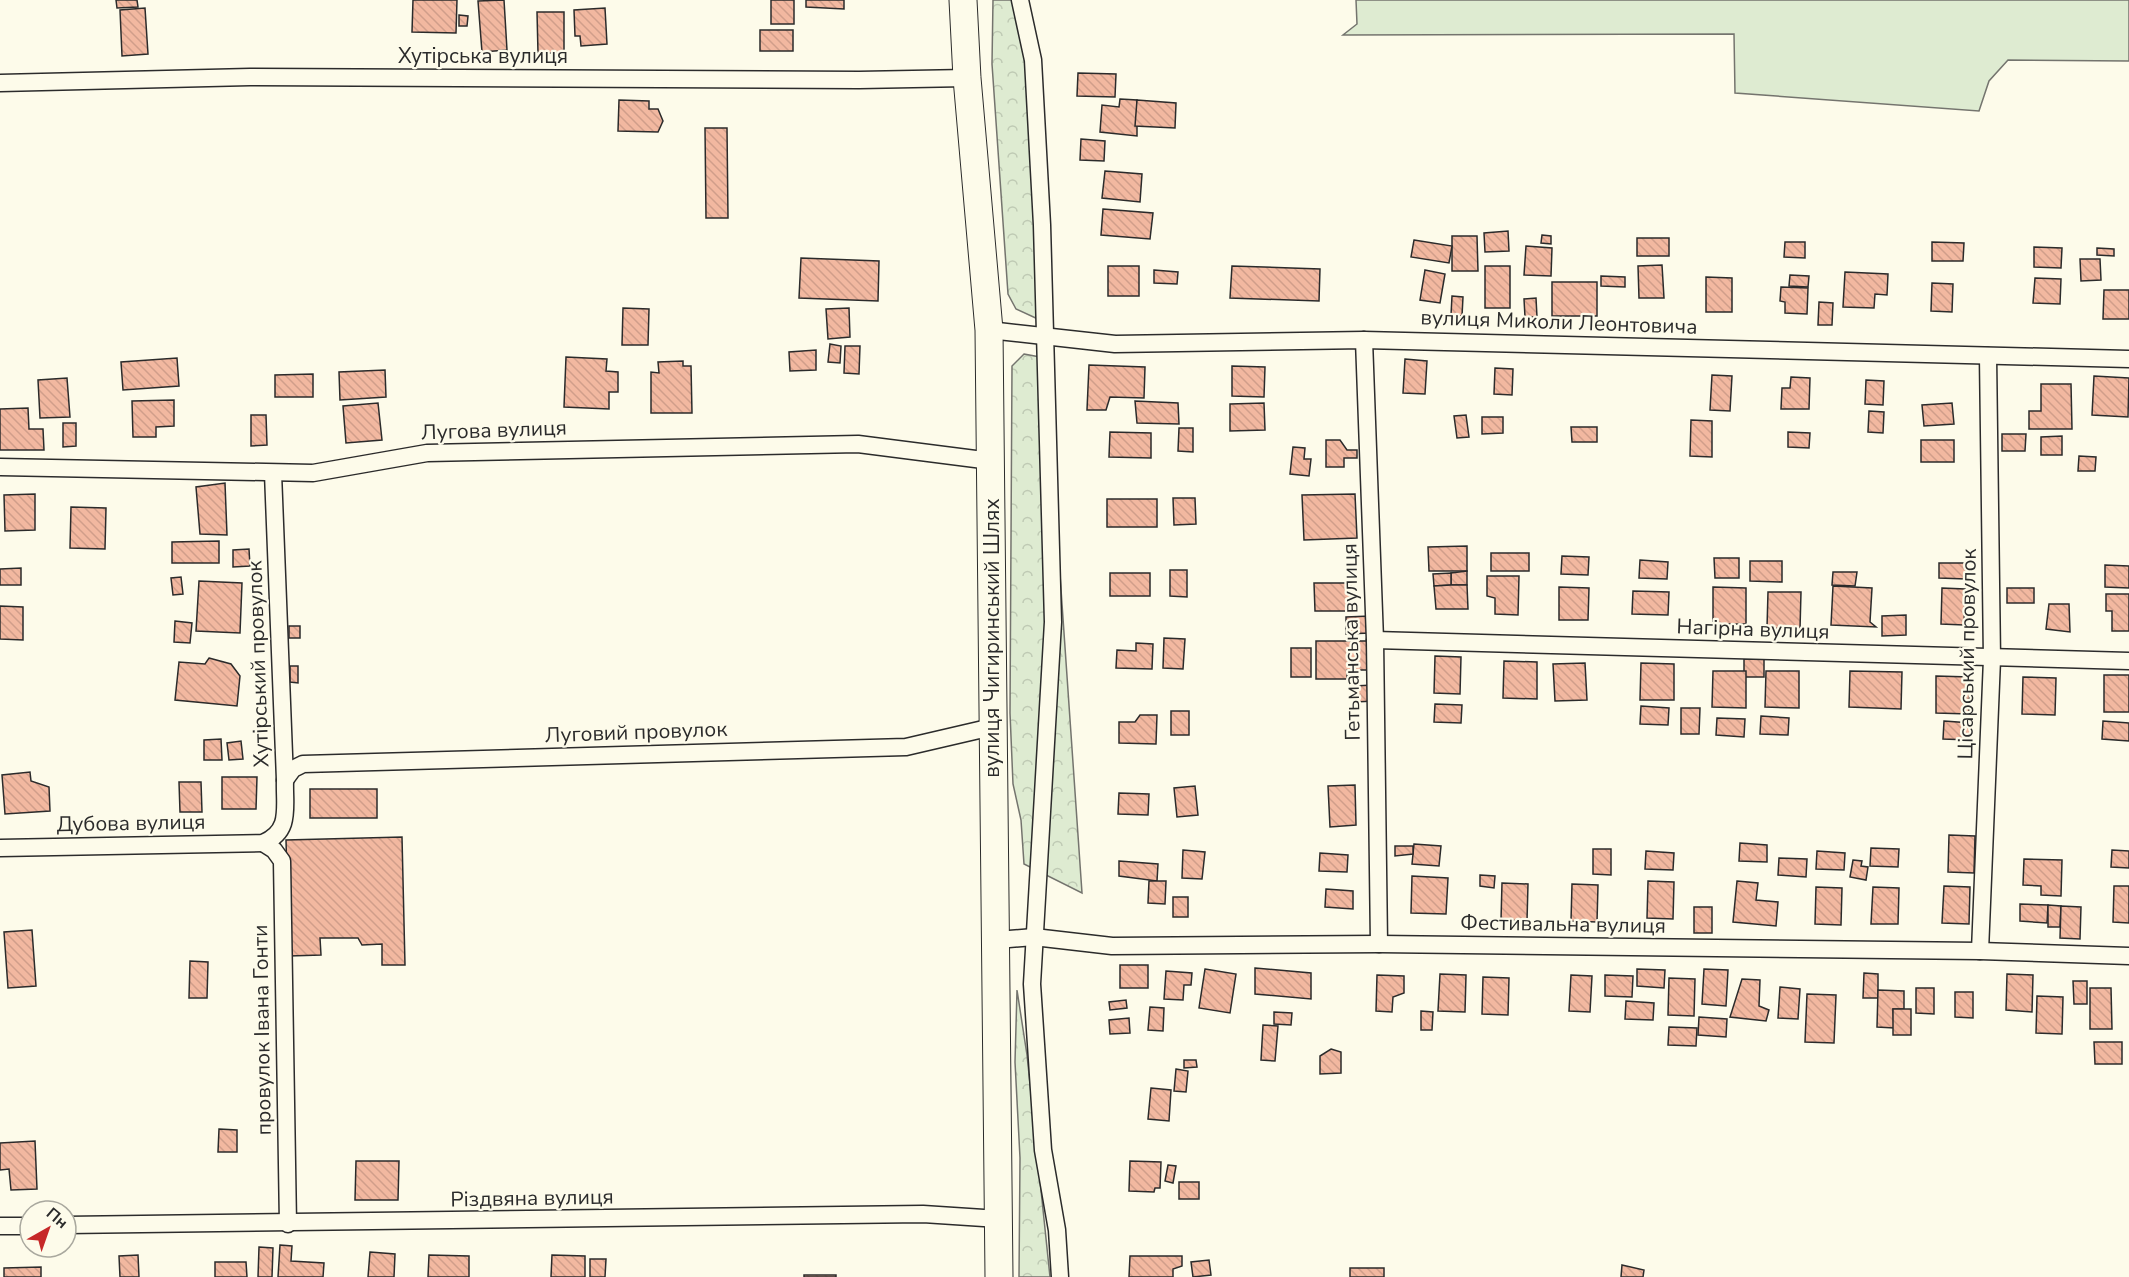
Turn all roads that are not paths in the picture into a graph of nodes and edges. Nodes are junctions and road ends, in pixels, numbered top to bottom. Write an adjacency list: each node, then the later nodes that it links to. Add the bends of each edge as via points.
1 (963, 0): 3 (main road, вулиця Чигиринський Шлях)
2 (1020, 0): 6 (street, via 1033,60)
3 (967, 78): 4 (street, Хутірська вулиця, via 250,77); 5 (main road, вулиця Чигиринський Шлях)
4 (0, 83)
5 (989, 330): 6 (street, вулиця Миколи Леонтовича); 10 (main road, вулиця Чигиринський Шлях)
6 (1045, 338): 7 (street, вулиця Миколи Леонтовича, via 1115,344); 20 (street, via 1053,622)
7 (1364, 339): 8 (street, вулиця Миколи Леонтовича); 13 (street, Гетьманська вулиця)
8 (1988, 356): 9 (street, вулиця Миколи Леонтовича); 14 (street, Цісарський провулок)
9 (2129, 359)
10 (991, 461): 12 (street, Лугова вулиця, via 846,444 427,453 314,473); 16 (main road, вулиця Чигиринський Шлях)
11 (0, 467): 12 (street, Лугова вулиця)
12 (273, 473): 17 (street, Хутірський провулок)
13 (1375, 640): 14 (street, Нагірна вулиця); 22 (street, Гетьманська вулиця)
14 (1992, 659): 15 (street, Нагірна вулиця); 23 (street, Цісарський провулок)
15 (2129, 661)
16 (992, 727): 17 (street, Луговий провулок, via 906,747 303,764); 21 (main road, вулиця Чигиринський Шлях)
17 (285, 780): 18 (street, Хутірський провулок, via 284,826 276,838)
18 (263, 843): 19 (street, Дубова вулиця); 26 (street, провулок Івана Гонти, via 282,861)
19 (0, 848)
20 (1034, 937): 21 (street, Фестивальна вулиця); 22 (street, Фестивальна вулиця, via 1112,946); 31 (street, via 1032,984 1044,1150)
21 (997, 940): 25 (main road, вулиця Чигиринський Шлях)
22 (1379, 944): 23 (street, Фестивальна вулиця)
23 (1980, 951): 24 (street, Фестивальна вулиця)
24 (2129, 956)
25 (999, 1219): 26 (street, Різдвяна вулиця, via 923,1214); 30 (main road, вулиця Чигиринський Шлях)
26 (288, 1224): 29 (street, Різдвяна вулиця)
27 (0, 1226): 28 (street)
28 (18, 1226)
29 (78, 1226)
30 (999, 1277)
31 (1060, 1277)

